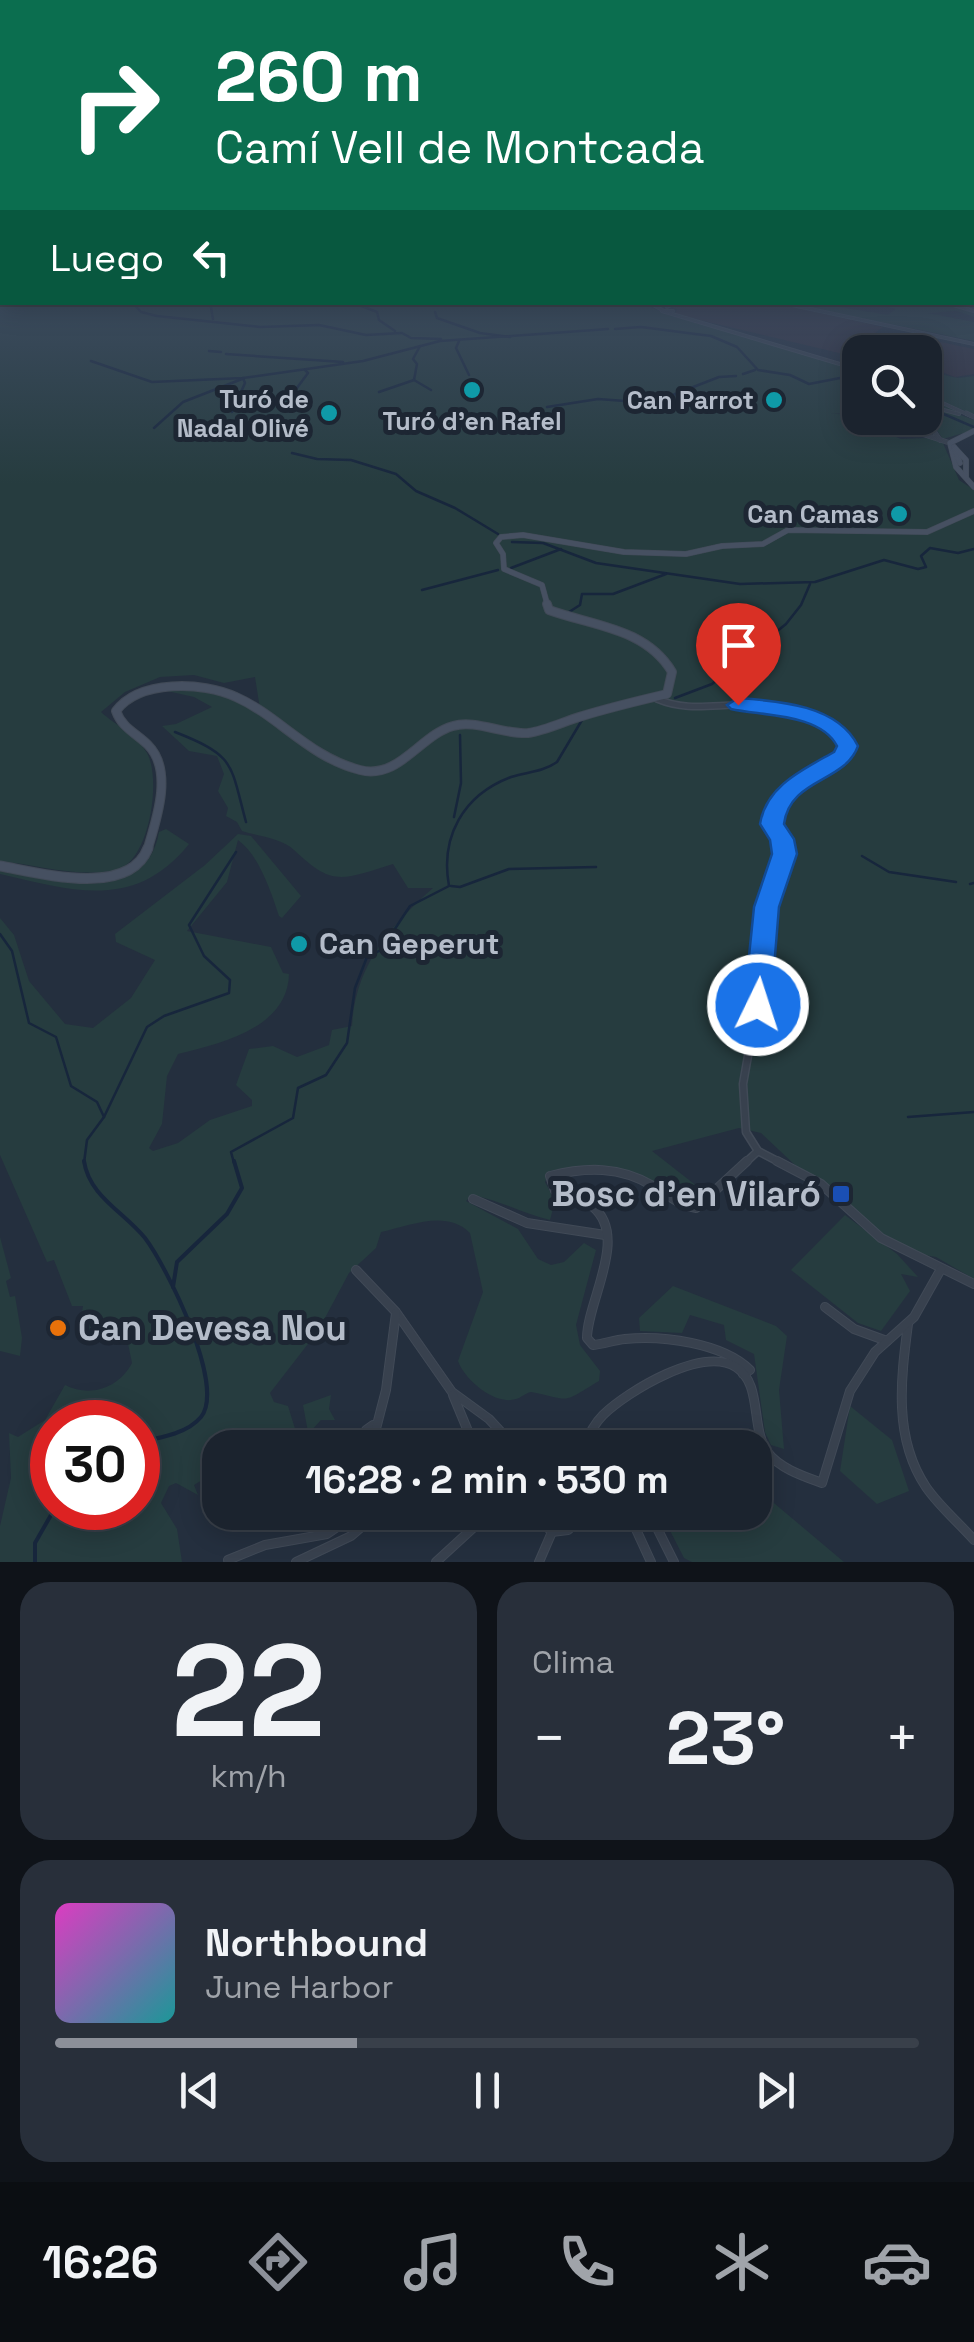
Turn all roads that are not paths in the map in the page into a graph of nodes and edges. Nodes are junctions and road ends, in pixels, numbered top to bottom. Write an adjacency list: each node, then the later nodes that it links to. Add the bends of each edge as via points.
1 (765, 339): 5 (street)
2 (948, 339): 4 (street)
3 (949, 339): 4 (street)
4 (974, 343)
5 (842, 364)
6 (942, 403): 8 (street)
7 (942, 411): 8 (street)
8 (974, 417)
9 (971, 433): 13 (street)
10 (923, 435): 12 (street)
11 (937, 435): 12 (street)
12 (941, 441): 13 (street)
13 (952, 445): 14 (street); 15 (street, via 948,450)
14 (961, 456): 15 (street); 16 (street)
15 (957, 466): 16 (street)
16 (973, 486)
17 (974, 510): 18 (street, via 927,532 788,530 762,544 686,554 624,552 523,535 496,541 504,569 542,585 550,610 660,652 672,679)
18 (657, 699): 19 (street, via 527,733 456,724 408,758 362,771 307,747 235,696 152,688 124,698 116,714 152,750 161,772 140,864 88,878); 20 (street, via 696,710 787,708 846,740 844,756 789,790 772,815 784,854 766,907 743,1084 746,1132)
19 (0, 866)
20 (758, 1151): 22 (street, via 696,1208 602,1167 550,1176 554,1192 598,1212); 24 (street, via 821,1184 881,1238)
21 (472, 1199): 22 (street, via 527,1223)
22 (605, 1235): 30 (street, via 606,1262 586,1338 594,1345 626,1338 719,1351 746,1362 750,1370)
23 (356, 1270): 27 (street)
24 (941, 1270): 25 (street); 28 (street)
25 (974, 1284)
26 (825, 1307): 29 (street, via 854,1329)
27 (396, 1312): 31 (street); 32 (street)
28 (908, 1324): 29 (street); 46 (street, via 901,1408 909,1452 920,1477)
29 (887, 1341): 30 (street, via 842,1407 822,1483 768,1452)
30 (743, 1374): 37 (street, via 722,1362 701,1362 659,1378 601,1416)
31 (452, 1392): 35 (street); 36 (street)
32 (375, 1423): 33 (street); 34 (street)
33 (366, 1430)
34 (374, 1430)
35 (468, 1430)
36 (499, 1430)
37 (593, 1430)
38 (339, 1530): 47 (street, via 263,1545)
39 (358, 1530): 48 (street)
40 (472, 1530): 49 (street)
41 (550, 1530): 45 (street)
42 (568, 1530): 45 (street)
43 (636, 1530): 51 (street)
44 (659, 1530): 52 (street)
45 (552, 1532): 50 (street)
46 (974, 1540)
47 (228, 1560)
48 (296, 1562)
49 (436, 1562)
50 (539, 1562)
51 (651, 1562)
52 (674, 1562)

